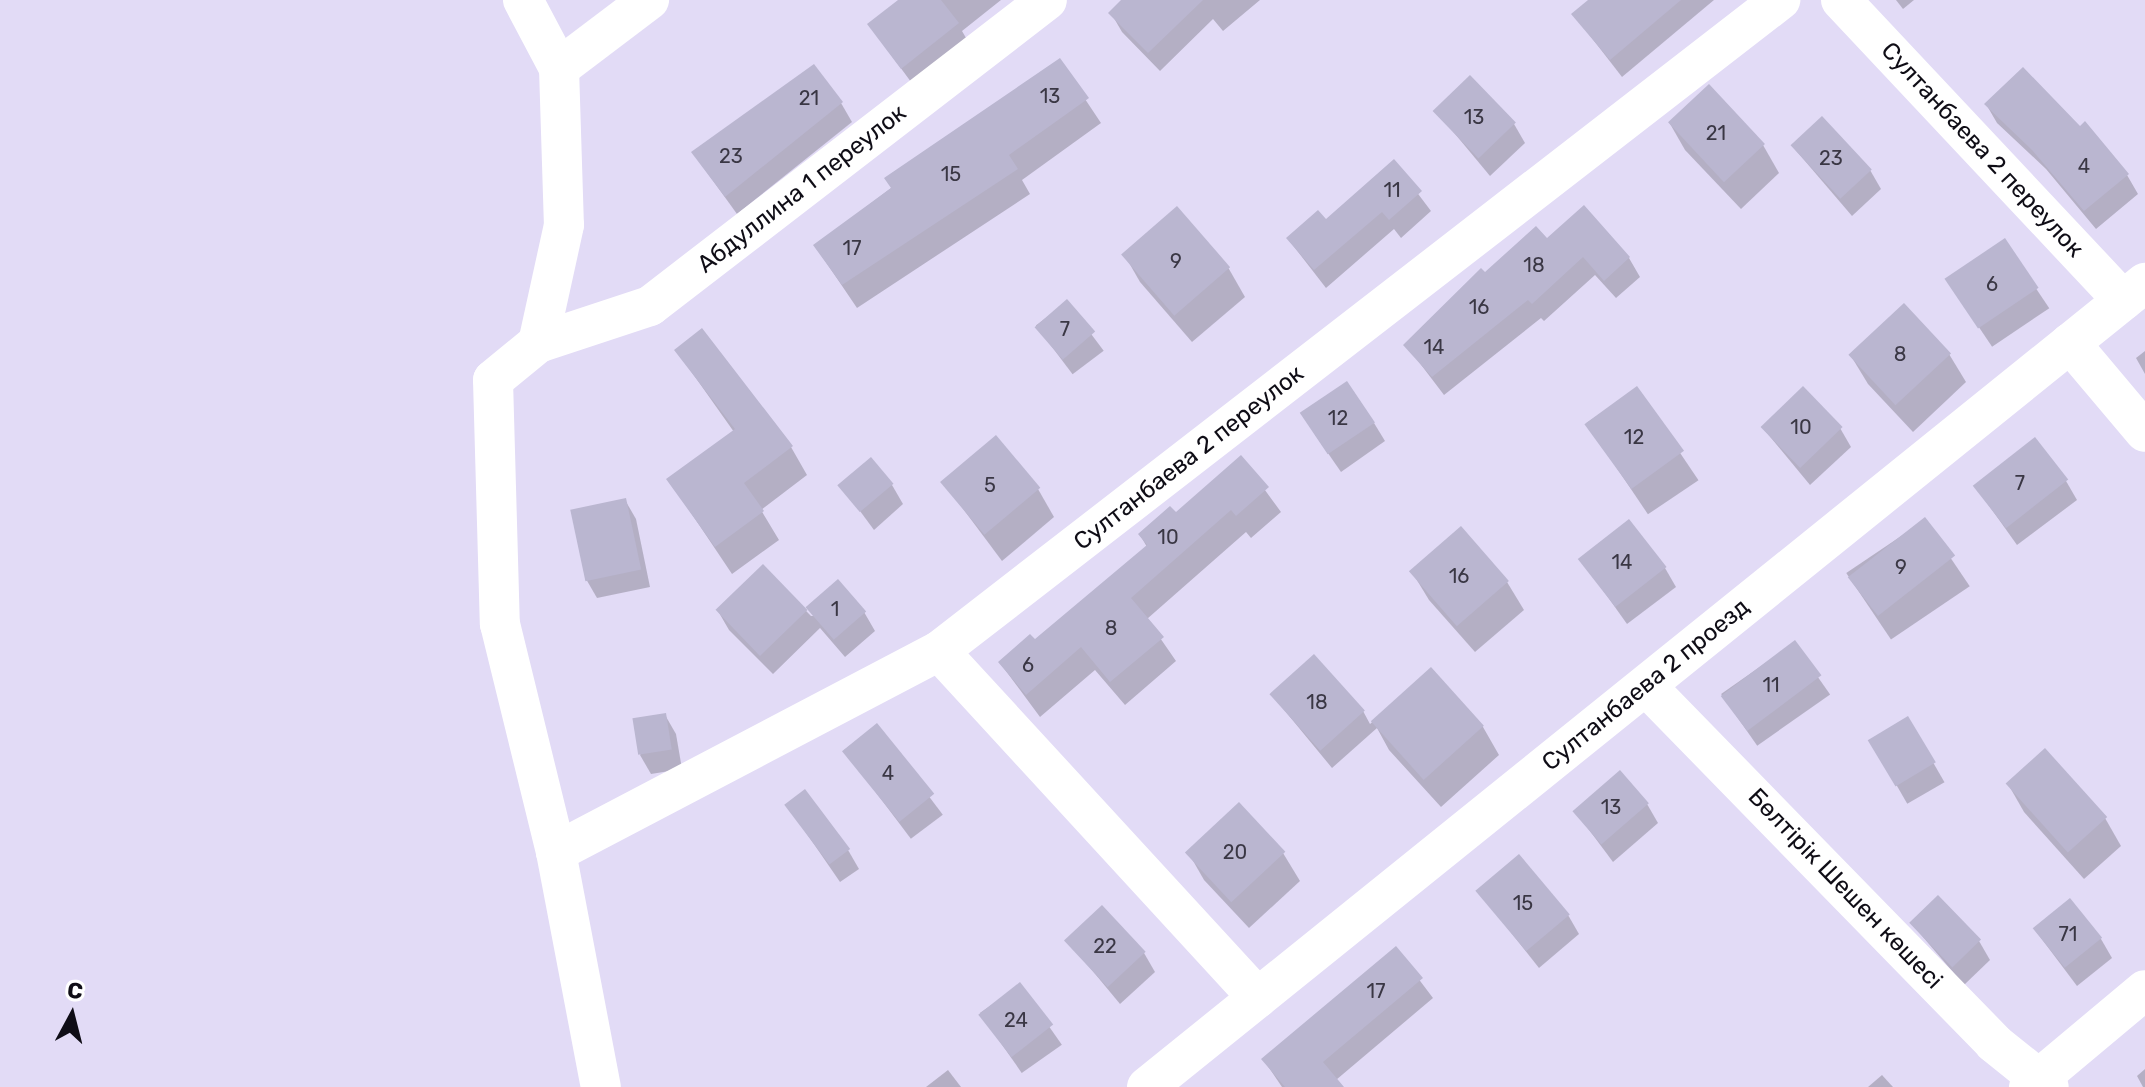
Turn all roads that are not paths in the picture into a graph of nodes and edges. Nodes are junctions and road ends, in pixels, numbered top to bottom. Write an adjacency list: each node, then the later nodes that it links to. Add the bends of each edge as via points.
1 (523, 0): 6 (street)
2 (649, 0): 6 (street)
3 (1047, 0): 8 (street, Абдуллина 1 переулок, via 650,306)
4 (1780, 0): 11 (street, Султанбаева 2 переулок)
5 (1841, 0): 7 (street, Султанбаева 2 переулок)
6 (559, 68): 8 (street, via 564,225)
7 (2134, 292): 9 (street, Султанбаева 2 проезд)
8 (538, 343): 13 (street, via 493,380 492,494 500,624)
9 (2070, 343): 10 (street); 12 (street, Султанбаева 2 проезд)
10 (2145, 432)
11 (939, 651): 13 (street, Султанбаева 2 переулок); 15 (street)
12 (1646, 686): 15 (street, Султанбаева 2 проезд); 16 (street, Бөлтірік Шешен көшесі)
13 (556, 852): 17 (street)
14 (2145, 990): 16 (street)
15 (1258, 998): 18 (street, Султанбаева 2 проезд)
16 (2039, 1084)
17 (601, 1087)
18 (1147, 1087)

